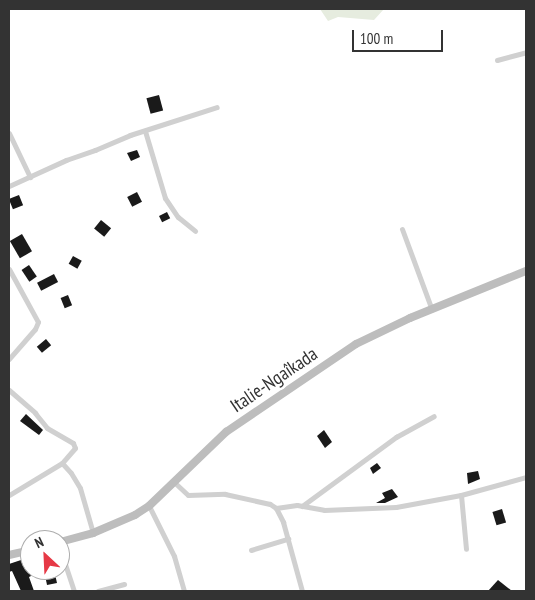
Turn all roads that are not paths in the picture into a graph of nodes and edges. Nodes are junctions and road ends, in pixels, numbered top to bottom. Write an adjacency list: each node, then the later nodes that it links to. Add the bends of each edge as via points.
1 (526, 52): 2 (street)
2 (497, 60)
3 (217, 107): 4 (street)
4 (145, 131): 6 (street); 9 (street, via 165,198 178,217)
5 (9, 133): 6 (street)
6 (30, 177): 7 (street)
7 (9, 186)
8 (402, 229): 12 (street)
9 (195, 231)
10 (9, 268): 13 (street, via 38,322 35,330)
11 (526, 271): 12 (street, Italie-Ngaîkada)
12 (432, 310): 18 (street, Italie-Ngaîkada, via 392,326 337,356 226,432)
13 (9, 359)
14 (9, 390): 16 (street, via 47,428 75,445)
15 (434, 416): 22 (street, via 396,437)
16 (62, 463): 19 (street); 24 (street, via 80,488)
17 (526, 477): 20 (street)
18 (174, 482): 21 (street, Italie-Ngaîkada); 23 (street, via 188,495 225,494)
19 (9, 495)
20 (461, 495): 22 (street, via 396,507 324,510); 27 (street)
21 (149, 506): 24 (street, Italie-Ngaîkada, via 120,523); 33 (street, via 174,556)
22 (302, 506): 23 (street)
23 (276, 508): 26 (street)
24 (92, 533): 25 (street, Italie-Ngaîkada)
25 (70, 539)
26 (288, 539): 28 (street); 34 (street)
27 (466, 549)
28 (251, 550)
29 (70, 579): 31 (street)
30 (124, 584): 32 (street)
31 (74, 591)
32 (98, 591)
33 (184, 591)
34 (302, 591)

